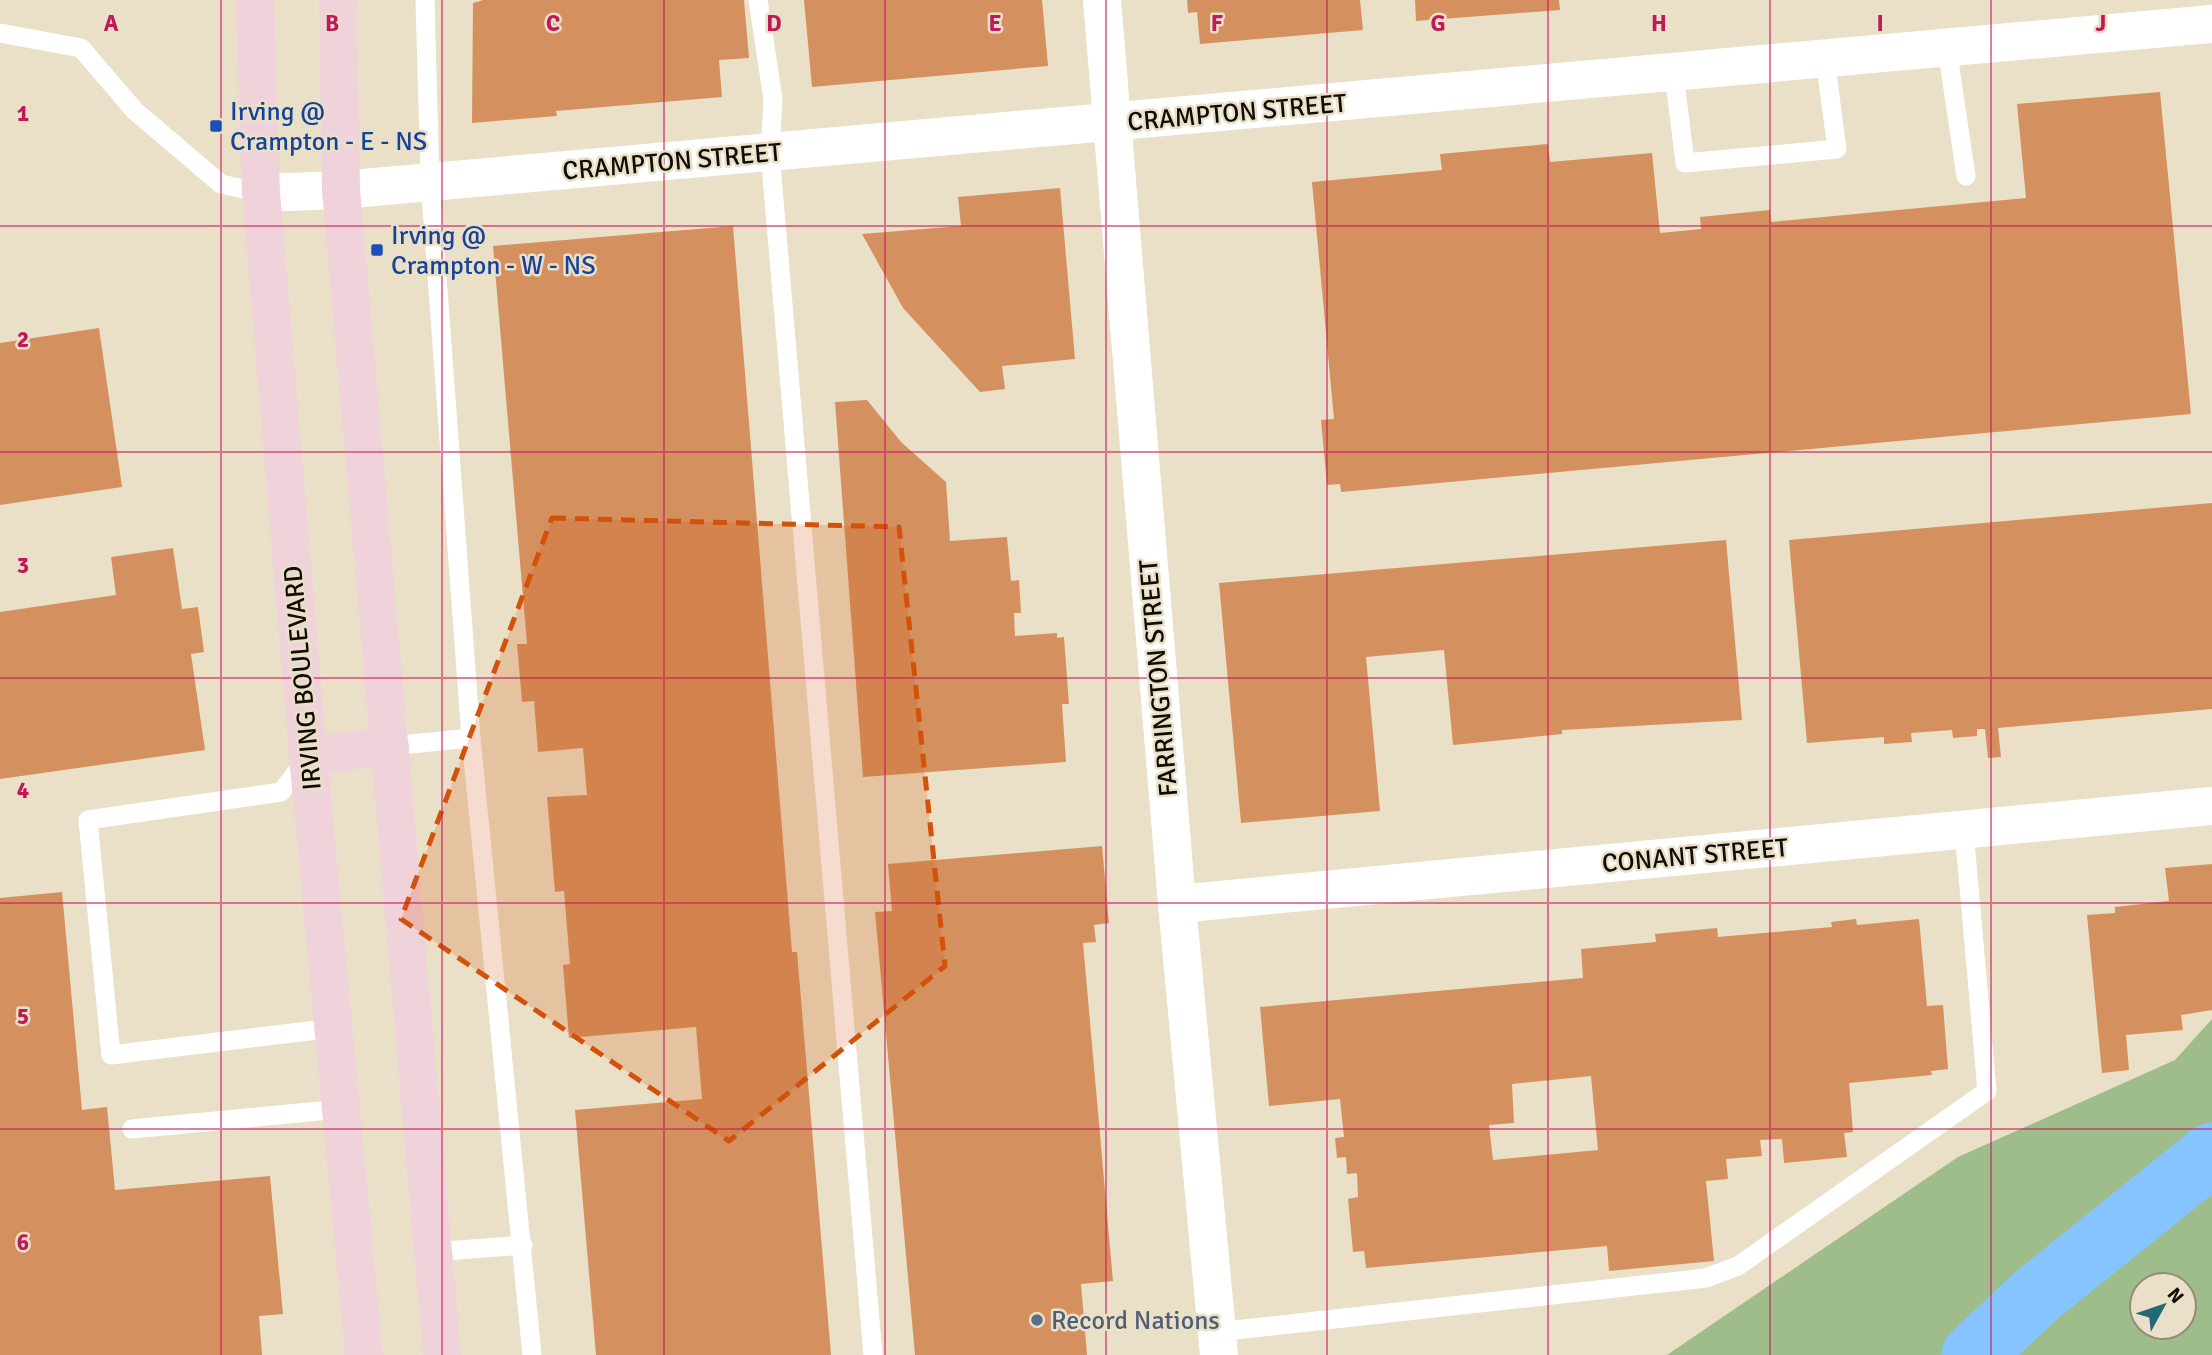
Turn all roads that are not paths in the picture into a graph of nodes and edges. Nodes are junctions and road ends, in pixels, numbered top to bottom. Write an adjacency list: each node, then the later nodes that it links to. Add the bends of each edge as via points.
1 (256, 0): 16 (main road, IRVING BOULEVARD)
2 (338, 0): 15 (main road)
3 (425, 0): 14 (lane)
4 (758, 0): 12 (lane, via 773,99)
5 (1102, 0): 11 (street, FARRINGTON STREET)
6 (2212, 24): 8 (street, CRAMPTON STREET)
7 (0, 33): 16 (lane, via 81,48 135,111 220,184)
8 (1947, 48): 9 (street, CRAMPTON STREET); 13 (lane)
9 (1825, 59): 10 (street, CRAMPTON STREET); 10 (lane, via 1838,149 1685,163)
10 (1674, 73): 11 (street, CRAMPTON STREET)
11 (1113, 123): 12 (street, CRAMPTON STREET); 22 (street, FARRINGTON STREET)
12 (770, 153): 14 (street, CRAMPTON STREET); 32 (lane)
13 (1966, 176)
14 (430, 181): 15 (street, CRAMPTON STREET); 17 (lane)
15 (341, 190): 16 (street, CRAMPTON STREET); 18 (main road)
16 (261, 193): 19 (main road, IRVING BOULEVARD)
17 (471, 738): 18 (lane); 26 (lane)
18 (390, 746): 19 (main road); 27 (main road)
19 (308, 756): 23 (main road, IRVING BOULEVARD); 23 (lane, via 281,792 88,820 111,1055)
20 (2212, 806): 21 (street, CONANT STREET)
21 (1964, 830): 22 (street, CONANT STREET); 28 (lane, via 1987,1091 1738,1266 1706,1278)
22 (1177, 904): 28 (street, FARRINGTON STREET)
23 (334, 1028): 24 (main road, IRVING BOULEVARD)
24 (341, 1109): 25 (lane); 29 (main road, IRVING BOULEVARD)
25 (132, 1129)
26 (523, 1245): 27 (lane); 31 (lane)
27 (434, 1252): 30 (main road)
28 (1218, 1343)
29 (364, 1355)
30 (442, 1355)
31 (532, 1355)
32 (873, 1355)

